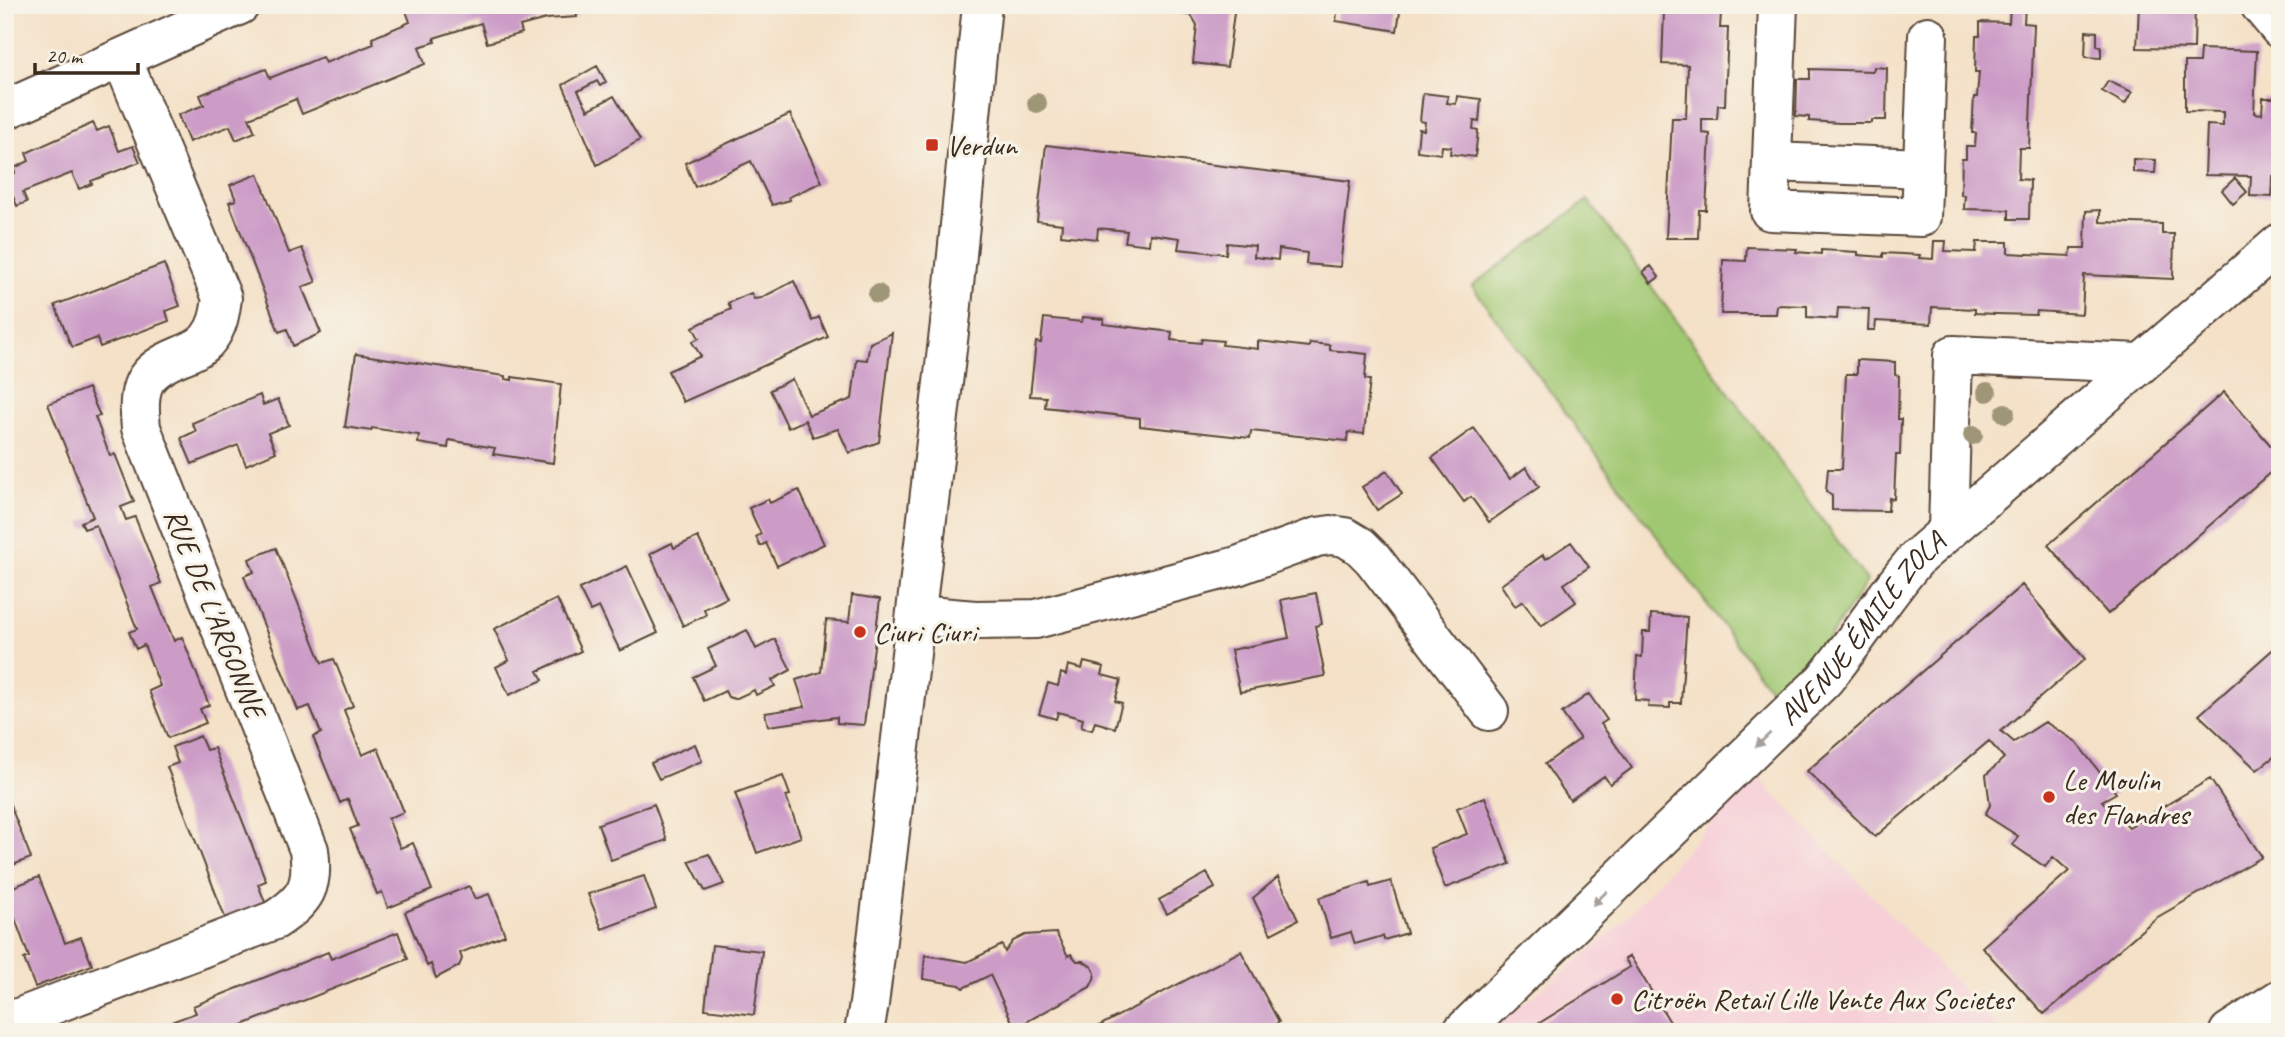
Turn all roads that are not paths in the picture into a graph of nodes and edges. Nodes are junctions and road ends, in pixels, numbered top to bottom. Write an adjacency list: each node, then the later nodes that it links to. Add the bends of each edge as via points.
1 (240, 5): 7 (street)
2 (982, 5): 12 (street)
3 (1778, 5): 6 (street, via 1770,211 1921,217)
4 (2260, 5): 5 (street)
5 (2280, 29)
6 (1928, 36)
7 (122, 59): 8 (street); 15 (street, RUE DE L'ARGONNE, via 222,298 219,322 207,340 160,364 145,381 139,404 141,428 309,850 312,869 296,906 275,920)
8 (5, 110)
9 (2280, 243): 10 (street, AVENUE ÉMILE ZOLA)
10 (2140, 363): 11 (street, AVENUE ÉMILE ZOLA); 11 (street, via 1953,355)
11 (1948, 530): 17 (street, AVENUE ÉMILE ZOLA, one-way to 17, via 1897,582 1824,680)
12 (916, 615): 13 (street, via 1036,619 1237,566 1317,537 1345,537 1373,559); 16 (street)
13 (1489, 711)
14 (2280, 999): 18 (street)
15 (5, 1023)
16 (867, 1023)
17 (1462, 1032)
18 (2229, 1032)

